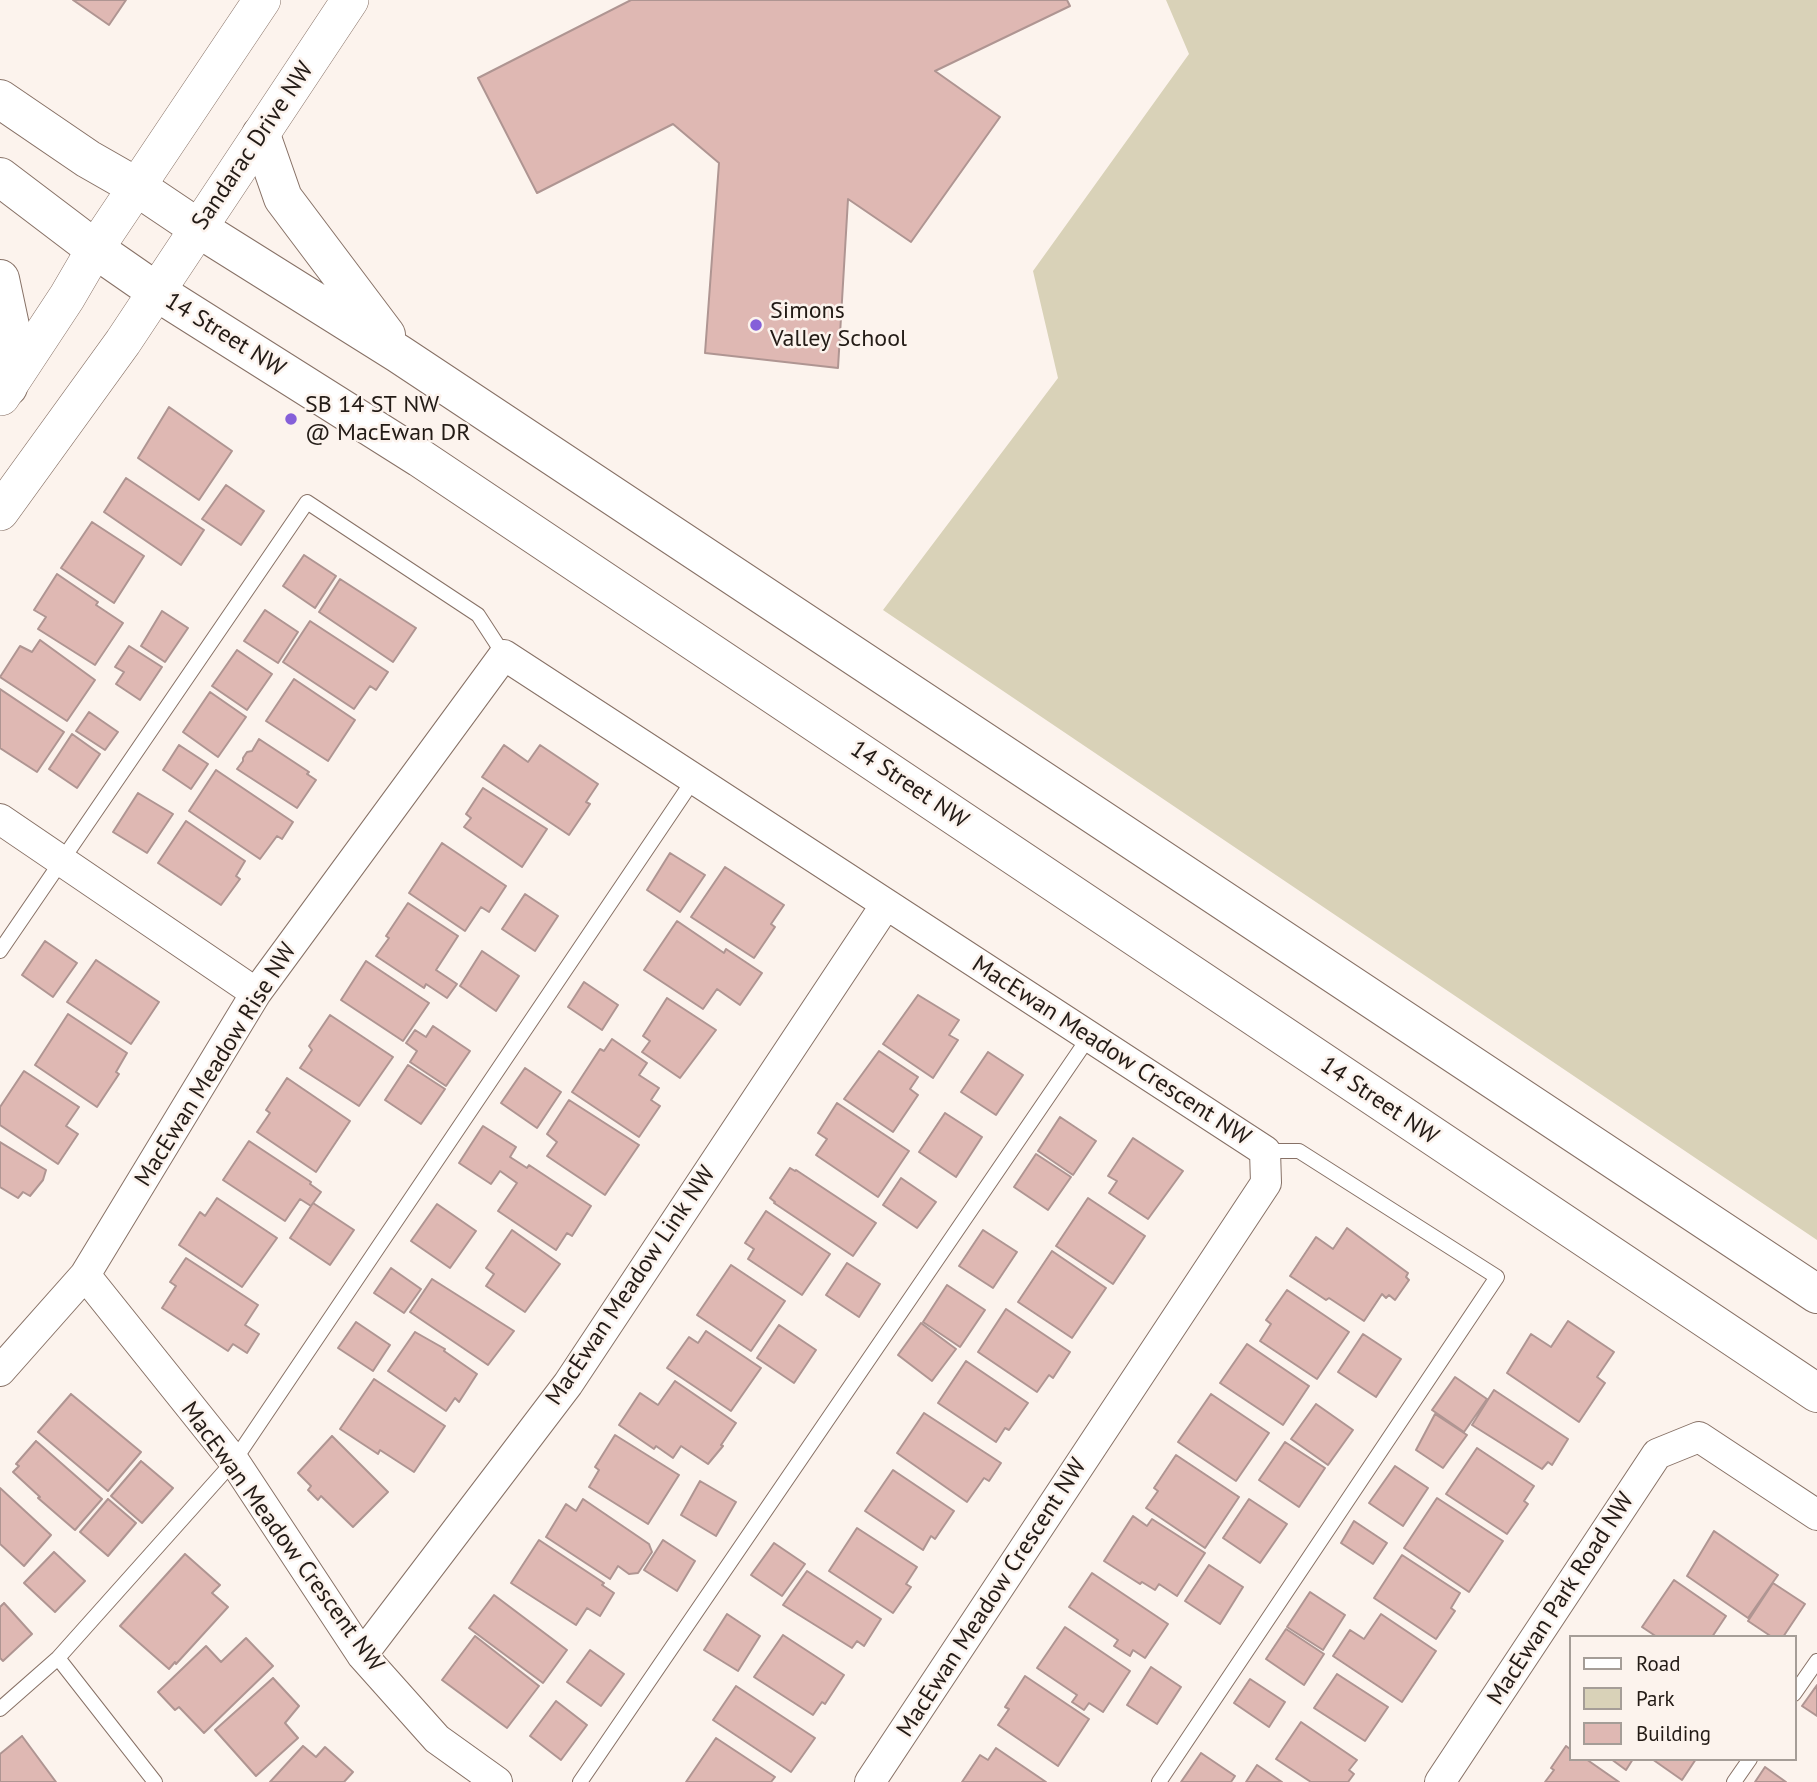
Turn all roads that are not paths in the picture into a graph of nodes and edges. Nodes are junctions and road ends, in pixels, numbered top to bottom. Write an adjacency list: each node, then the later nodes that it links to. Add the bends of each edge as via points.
1 (262, 0): 6 (street)
2 (350, 0): 4 (street, Sandarac Drive NW)
3 (0, 99): 6 (main road)
4 (261, 135): 7 (street, Sandarac Drive NW); 11 (main road, via 283,198)
5 (0, 177): 8 (main road, 14 Street NW)
6 (137, 187): 7 (main road); 8 (street)
7 (198, 228): 10 (street, Sandarac Drive NW); 11 (main road)
8 (95, 249): 10 (main road, 14 Street NW); 12 (street)
9 (0, 279): 12 (main road, via 10,326)
10 (157, 292): 13 (street, Sandarac Drive NW); 26 (main road, 14 Street NW, via 420,458)
11 (399, 354): 24 (main road)
12 (4, 393)
13 (0, 512)
14 (504, 656): 15 (street, MacEwan Meadow Crescent NW); 17 (lane, via 478,615 307,502); 20 (street, MacEwan Meadow Rise NW)
15 (694, 779): 18 (street, MacEwan Meadow Crescent NW); 27 (lane)
16 (0, 818): 17 (street)
17 (61, 860): 19 (lane); 20 (street)
18 (885, 906): 21 (street, MacEwan Meadow Crescent NW); 29 (street, MacEwan Meadow Link NW, via 568,1384)
19 (0, 951)
20 (256, 993): 23 (street, MacEwan Meadow Rise NW)
21 (1089, 1037): 22 (street, MacEwan Meadow Crescent NW); 37 (lane)
22 (1265, 1151): 38 (street, MacEwan Meadow Crescent NW, via 1266,1184); 39 (lane, via 1299,1151 1497,1277)
23 (85, 1275): 25 (street, MacEwan Meadow Rise NW); 27 (street, MacEwan Meadow Crescent NW)
24 (1817, 1294)
25 (0, 1371)
26 (1817, 1393)
27 (234, 1461): 29 (street, MacEwan Meadow Crescent NW); 30 (lane)
28 (1817, 1515): 40 (street, MacEwan Park Road NW, via 1699,1437 1657,1454)
29 (362, 1655): 36 (street, MacEwan Meadow Crescent NW, via 437,1739)
30 (58, 1658): 33 (lane); 35 (lane)
31 (1817, 1661): 32 (lane)
32 (1796, 1691)
33 (0, 1709)
34 (1749, 1761): 41 (lane)
35 (155, 1782)
36 (497, 1782)
37 (580, 1782)
38 (870, 1782)
39 (1159, 1782)
40 (1440, 1782)
41 (1734, 1782)

